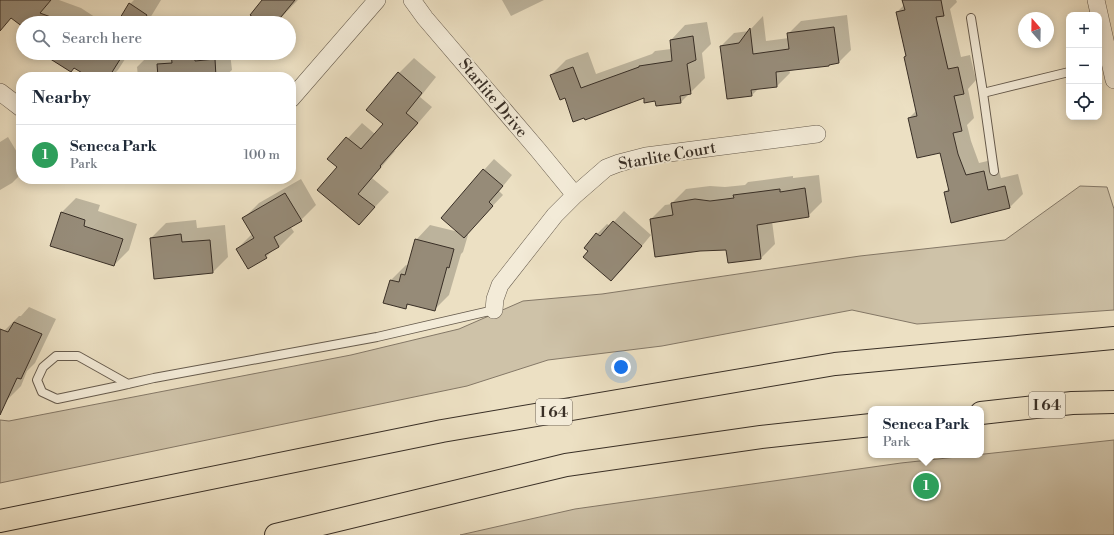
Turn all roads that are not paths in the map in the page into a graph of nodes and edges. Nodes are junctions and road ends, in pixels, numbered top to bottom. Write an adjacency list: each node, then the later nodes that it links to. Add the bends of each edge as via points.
1 (377, 0): 8 (street)
2 (412, 0): 13 (street, Starlite Drive)
3 (1096, 0): 6 (street, via 1107,63)
4 (971, 18): 9 (lane)
5 (1066, 73): 9 (lane)
6 (1114, 80)
7 (0, 92): 10 (street)
8 (296, 93)
9 (983, 93): 12 (lane)
10 (16, 104)
11 (817, 134): 13 (street, Starlite Court, via 646,156 606,168)
12 (994, 171)
13 (575, 196): 14 (street, Starlite Court, via 555,215 500,284)
14 (494, 310): 16 (lane, via 377,337)
15 (1114, 338): 20 (highway, I 64, via 835,364 442,431)
16 (128, 384): 16 (lane, via 58,399 42,392 37,380 43,367 56,356 78,356)
17 (1114, 402): 18 (highway, I 64, via 1072,403)
18 (984, 413)
19 (868, 425): 21 (highway, via 761,437 566,464)
20 (0, 521)
21 (276, 535)

